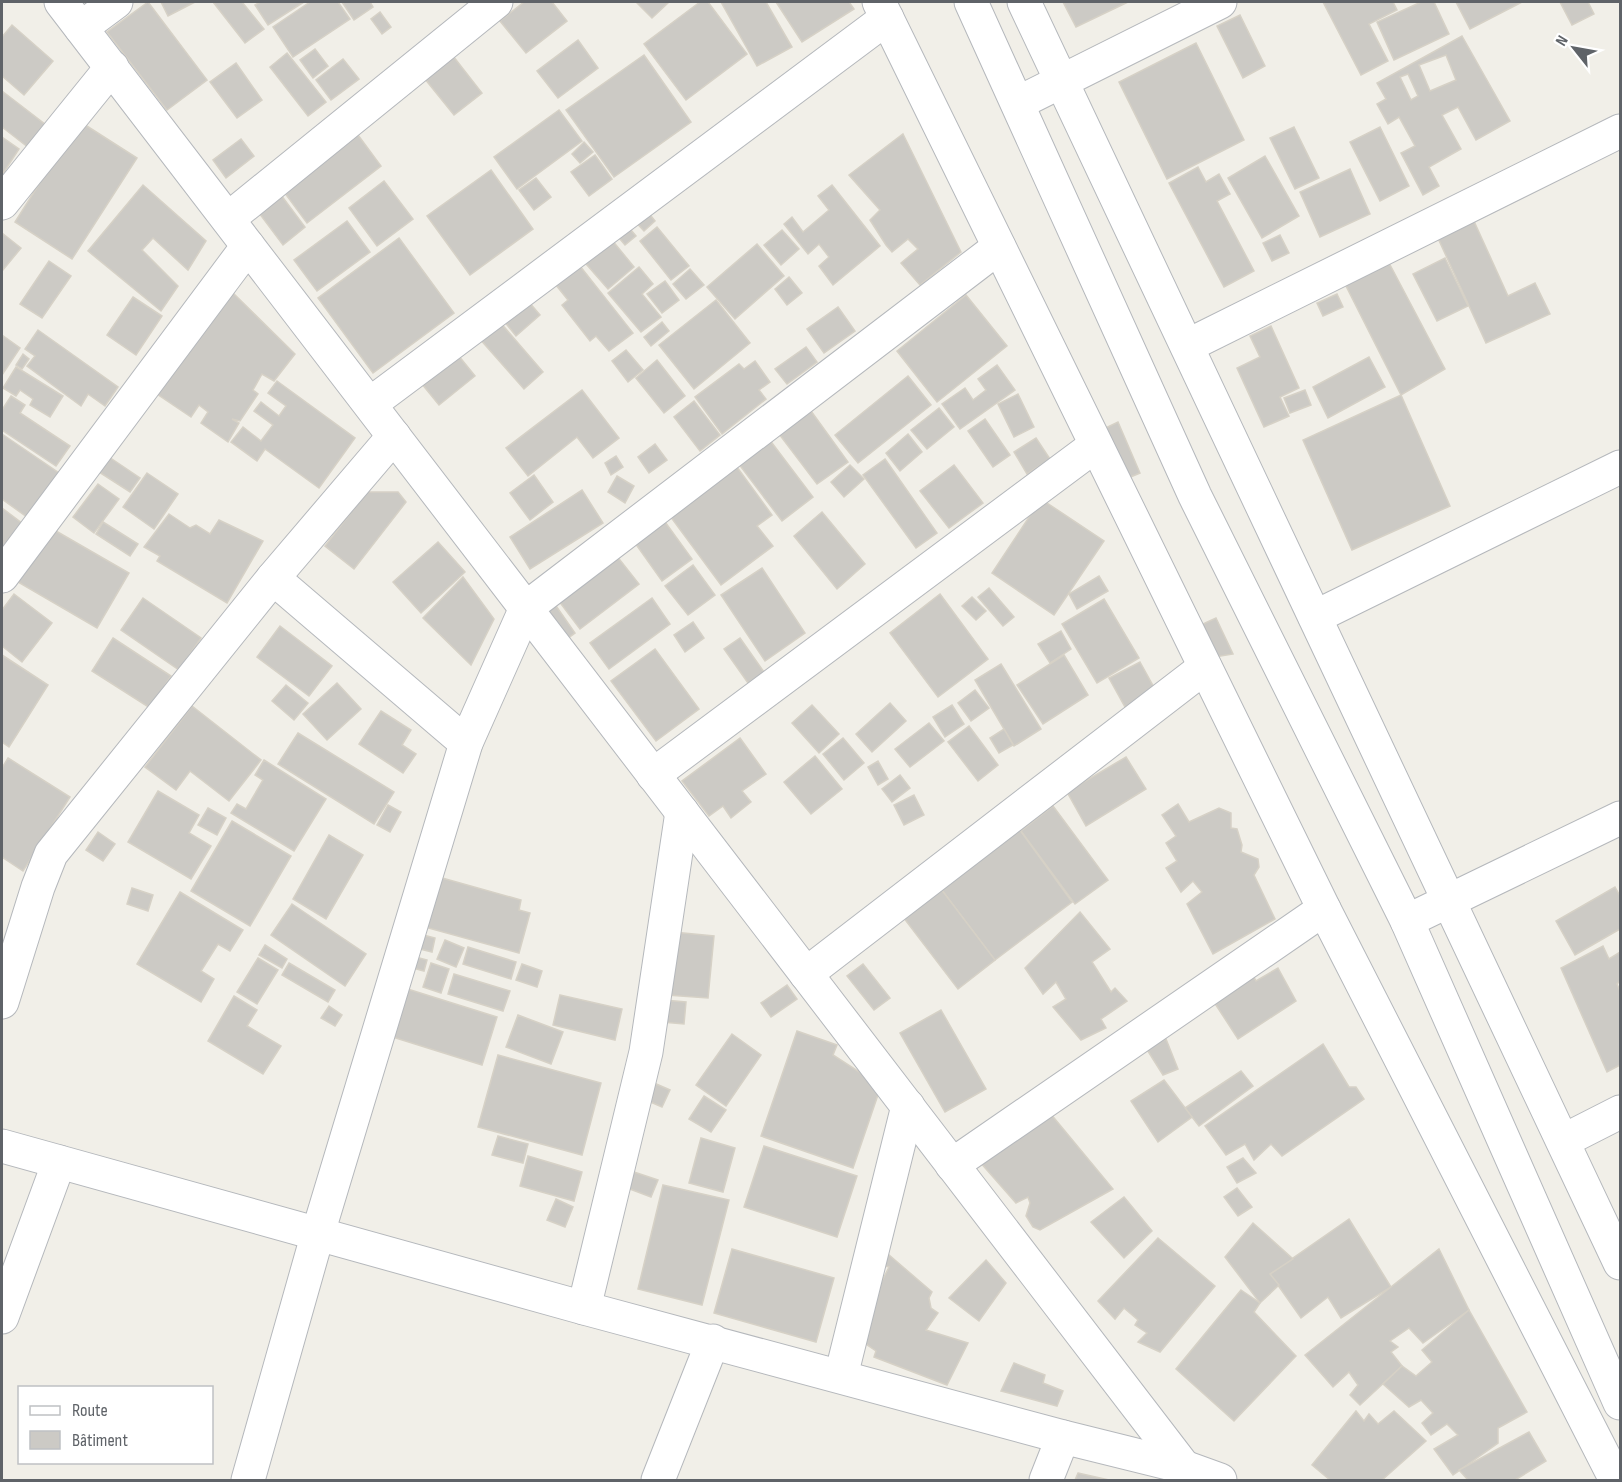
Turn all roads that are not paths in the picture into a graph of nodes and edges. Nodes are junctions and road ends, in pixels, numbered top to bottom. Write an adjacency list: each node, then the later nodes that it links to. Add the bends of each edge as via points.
1 (61, 2): 8 (street)
2 (116, 2): 8 (street)
3 (496, 2): 14 (street)
4 (971, 2): 11 (street)
5 (1024, 2): 10 (street)
6 (1220, 2): 10 (street)
7 (883, 10): 16 (street); 18 (street)
8 (81, 28): 9 (street)
9 (112, 68): 13 (street); 14 (street)
10 (1062, 81): 11 (street); 17 (street)
11 (1018, 103): 33 (street, via 1195,496)
12 (1620, 131): 17 (street)
13 (2, 203)
14 (228, 219): 15 (street)
15 (248, 246): 18 (street); 22 (street)
16 (999, 247): 20 (street); 24 (street)
17 (1187, 346): 25 (street)
18 (370, 405): 19 (street)
19 (394, 436): 23 (street); 24 (street)
20 (1096, 445): 26 (street); 28 (street)
21 (1620, 467): 25 (street)
22 (2, 576)
23 (273, 578): 27 (street); 35 (street, via 51,854)
24 (526, 608): 27 (street); 28 (street)
25 (1315, 617): 31 (street)
26 (1205, 668): 32 (street); 34 (street)
27 (466, 743): 42 (street)
28 (653, 775): 29 (street)
29 (682, 812): 34 (street); 44 (street, via 645,1052)
30 (1620, 818): 31 (street)
31 (1450, 902): 33 (street); 38 (street)
32 (1324, 909): 41 (street); 55 (street)
33 (1407, 921): 48 (street)
34 (806, 974): 36 (street)
35 (2, 1002)
36 (908, 1106): 41 (street); 47 (street)
37 (1620, 1112): 38 (street)
38 (1563, 1141): 43 (street)
39 (2, 1146): 40 (street)
40 (59, 1162): 42 (street); 45 (street)
41 (952, 1165): 50 (street)
42 (318, 1233): 44 (street); 51 (street)
43 (1620, 1263)
44 (584, 1308): 46 (street)
45 (2, 1317)
46 (713, 1341): 47 (street); 52 (street)
47 (841, 1376): 49 (street)
48 (1620, 1403)
49 (1063, 1437): 50 (street); 53 (street)
50 (1184, 1467): 54 (street)
51 (248, 1480)
52 (658, 1480)
53 (1046, 1480)
54 (1219, 1480)
55 (1616, 1480)

